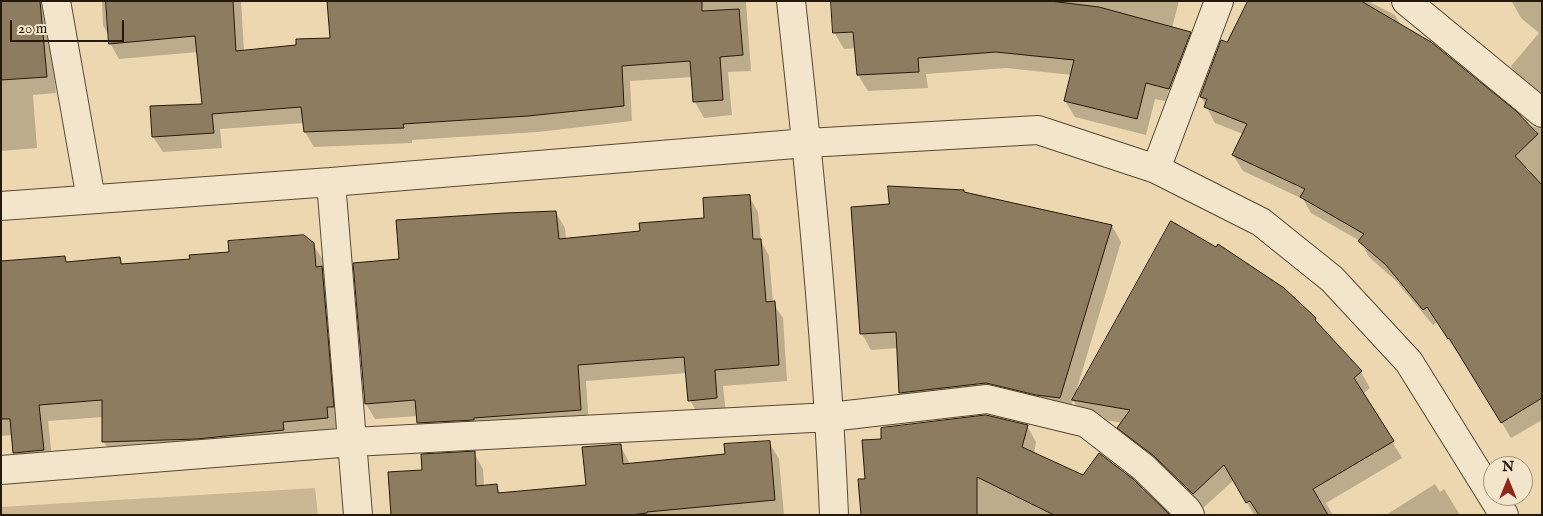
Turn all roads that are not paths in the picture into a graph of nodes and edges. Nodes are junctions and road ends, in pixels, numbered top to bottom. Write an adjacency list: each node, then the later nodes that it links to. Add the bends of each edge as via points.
1 (56, 1): 9 (street)
2 (791, 1): 6 (street)
3 (1219, 1): 7 (street)
4 (1406, 1): 5 (street)
5 (1542, 112)
6 (807, 143): 7 (street, via 1038,130); 8 (street); 11 (street)
7 (1156, 169): 17 (street, via 1262,222 1332,279 1409,362)
8 (331, 182): 9 (street); 12 (street)
9 (91, 199): 10 (street)
10 (1, 206)
11 (830, 417): 12 (street); 15 (street); 16 (street, via 987,399 1086,423 1143,468)
12 (353, 442): 13 (street); 14 (street)
13 (1, 470)
14 (358, 515)
15 (834, 515)
16 (1190, 515)
17 (1504, 515)

